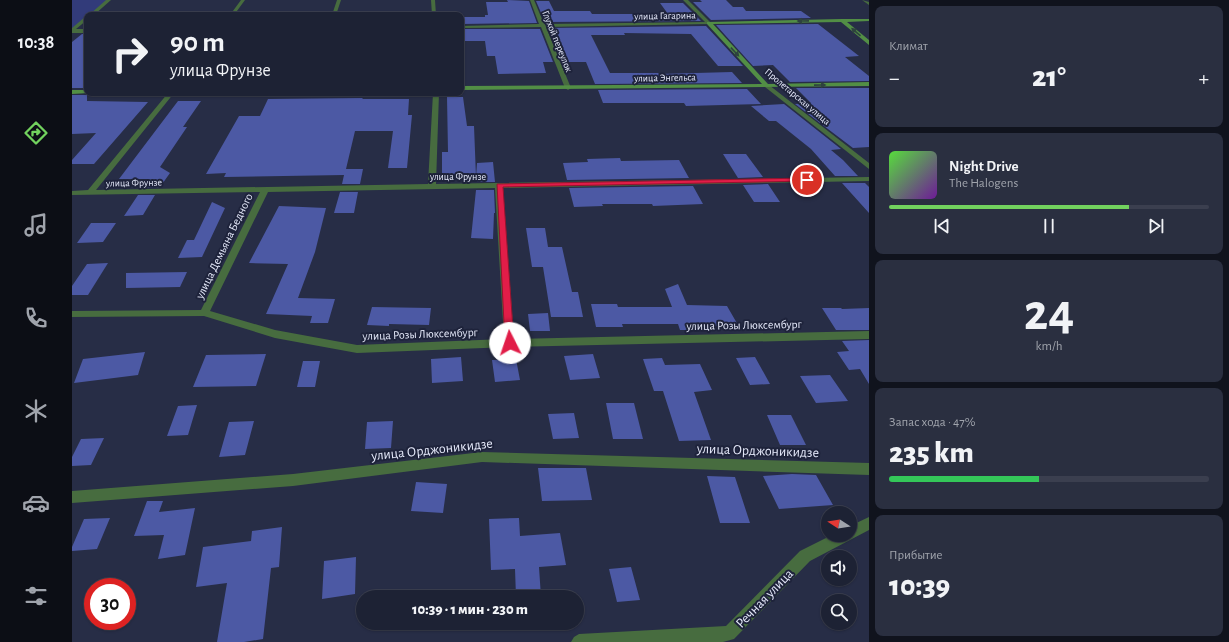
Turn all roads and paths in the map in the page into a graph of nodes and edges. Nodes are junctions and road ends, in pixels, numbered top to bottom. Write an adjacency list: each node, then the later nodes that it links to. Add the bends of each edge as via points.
1 (110, 0): 9 (street)
2 (243, 0): 10 (street)
3 (339, 0): 11 (street)
4 (433, 0): 12 (street)
5 (532, 0): 17 (street, Глухой переулок)
6 (685, 0): 16 (street, Пролетарская улица)
7 (864, 0): 8 (street)
8 (869, 4)
9 (95, 12)
10 (234, 12)
11 (335, 12)
12 (434, 12)
13 (842, 20): 14 (main road, улица Гагарина); 16 (main road, улица Гагарина, one-way to 16); 21 (main road, one-way to 13)
14 (869, 20)
15 (84, 21): 19 (street)
16 (709, 23): 17 (street, улица Гагарина); 23 (main road, Пролетарская улица, one-way to 23)
17 (543, 26): 18 (street, улица Гагарина); 25 (street, Глухой переулок)
18 (464, 27)
19 (72, 31): 20 (street)
20 (84, 31)
21 (869, 43)
22 (869, 84): 23 (main road, улица Энгельса, one-way to 22)
23 (767, 86): 25 (main road, улица Энгельса); 30 (street, Пролетарская улица)
24 (464, 88): 25 (main road, улица Энгельса)
25 (568, 88)
26 (72, 92): 27 (main road)
27 (84, 92)
28 (169, 96): 35 (street)
29 (436, 96): 33 (street)
30 (869, 167)
31 (869, 178): 32 (street, улица Фрунзе)
32 (499, 185): 33 (street, улица Фрунзе); 40 (street)
33 (432, 186): 34 (street, улица Фрунзе)
34 (265, 190): 35 (street, улица Фрунзе); 37 (street, улица Демьяна Бедного)
35 (90, 193): 36 (street, улица Фрунзе)
36 (72, 194)
37 (204, 313): 38 (street, улица Розы Люксембург); 40 (street, улица Розы Люксембург, via 275,334 357,349)
38 (72, 314)
39 (869, 335): 40 (street, улица Розы Люксембург)
40 (510, 343)
41 (869, 469): 42 (street, улица Орджоникидзе, via 482,457 294,480)
42 (72, 497)
43 (869, 523): 44 (street)
44 (857, 529)
45 (832, 542): 46 (street, Речная улица, via 805,556 729,634)
46 (579, 642)

